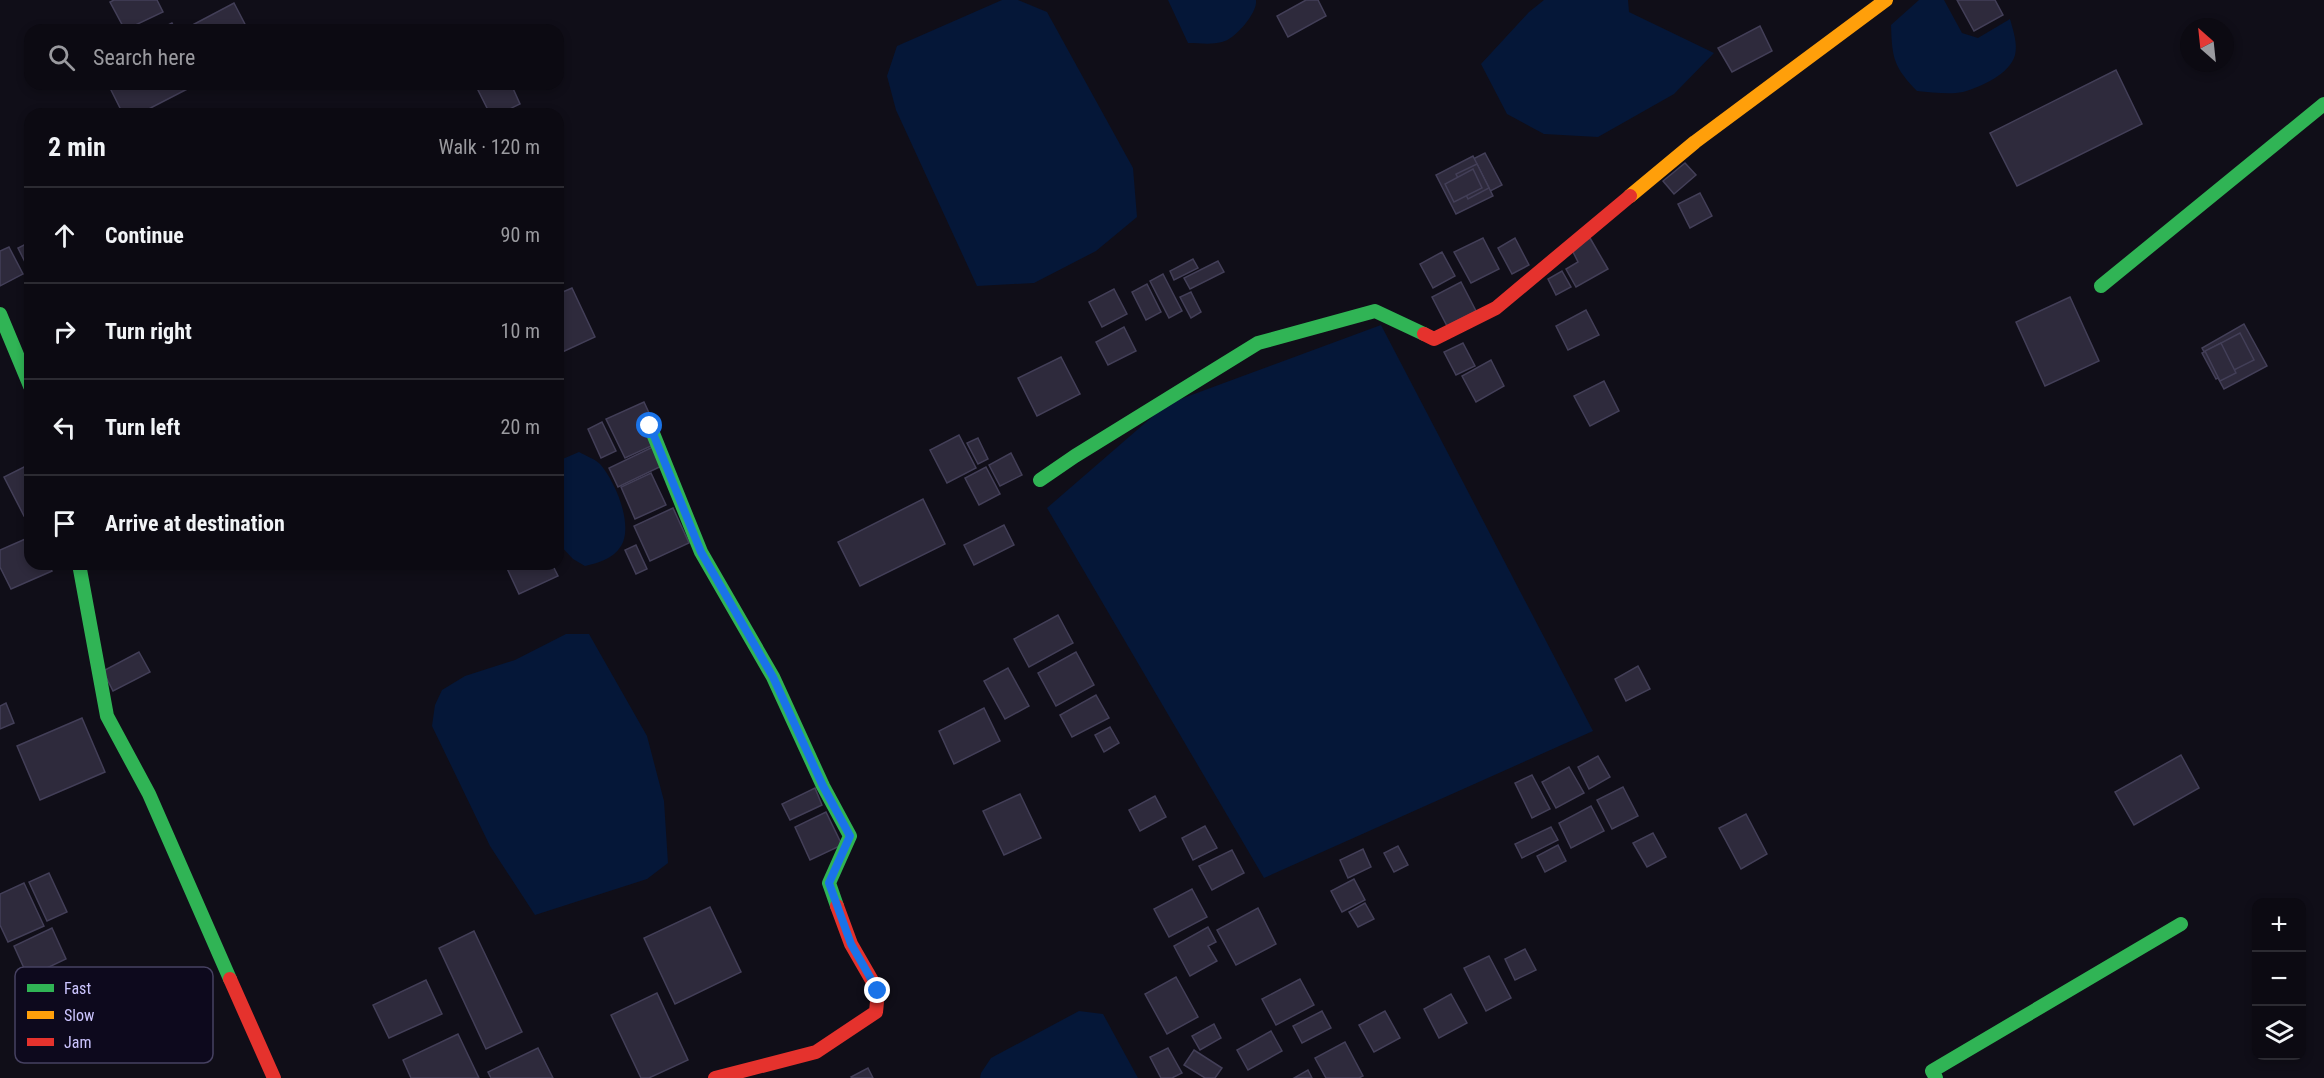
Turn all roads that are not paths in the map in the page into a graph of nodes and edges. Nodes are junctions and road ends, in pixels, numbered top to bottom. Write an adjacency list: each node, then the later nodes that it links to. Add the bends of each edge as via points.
1 (1886, 0): 7 (street, via 1695,142 1496,309 1434,339 1375,311 1258,343)
2 (2324, 104): 3 (street)
3 (2101, 286)
4 (0, 314): 5 (street)
5 (24, 372)
6 (650, 426): 11 (street, via 701,552 773,677 850,836 829,883 851,944 878,991 876,1012 816,1052)
7 (1040, 480)
8 (80, 570): 10 (street, via 107,716 149,794)
9 (2181, 924): 12 (street, via 1932,1071)
10 (274, 1078)
11 (715, 1078)
12 (1936, 1078)

